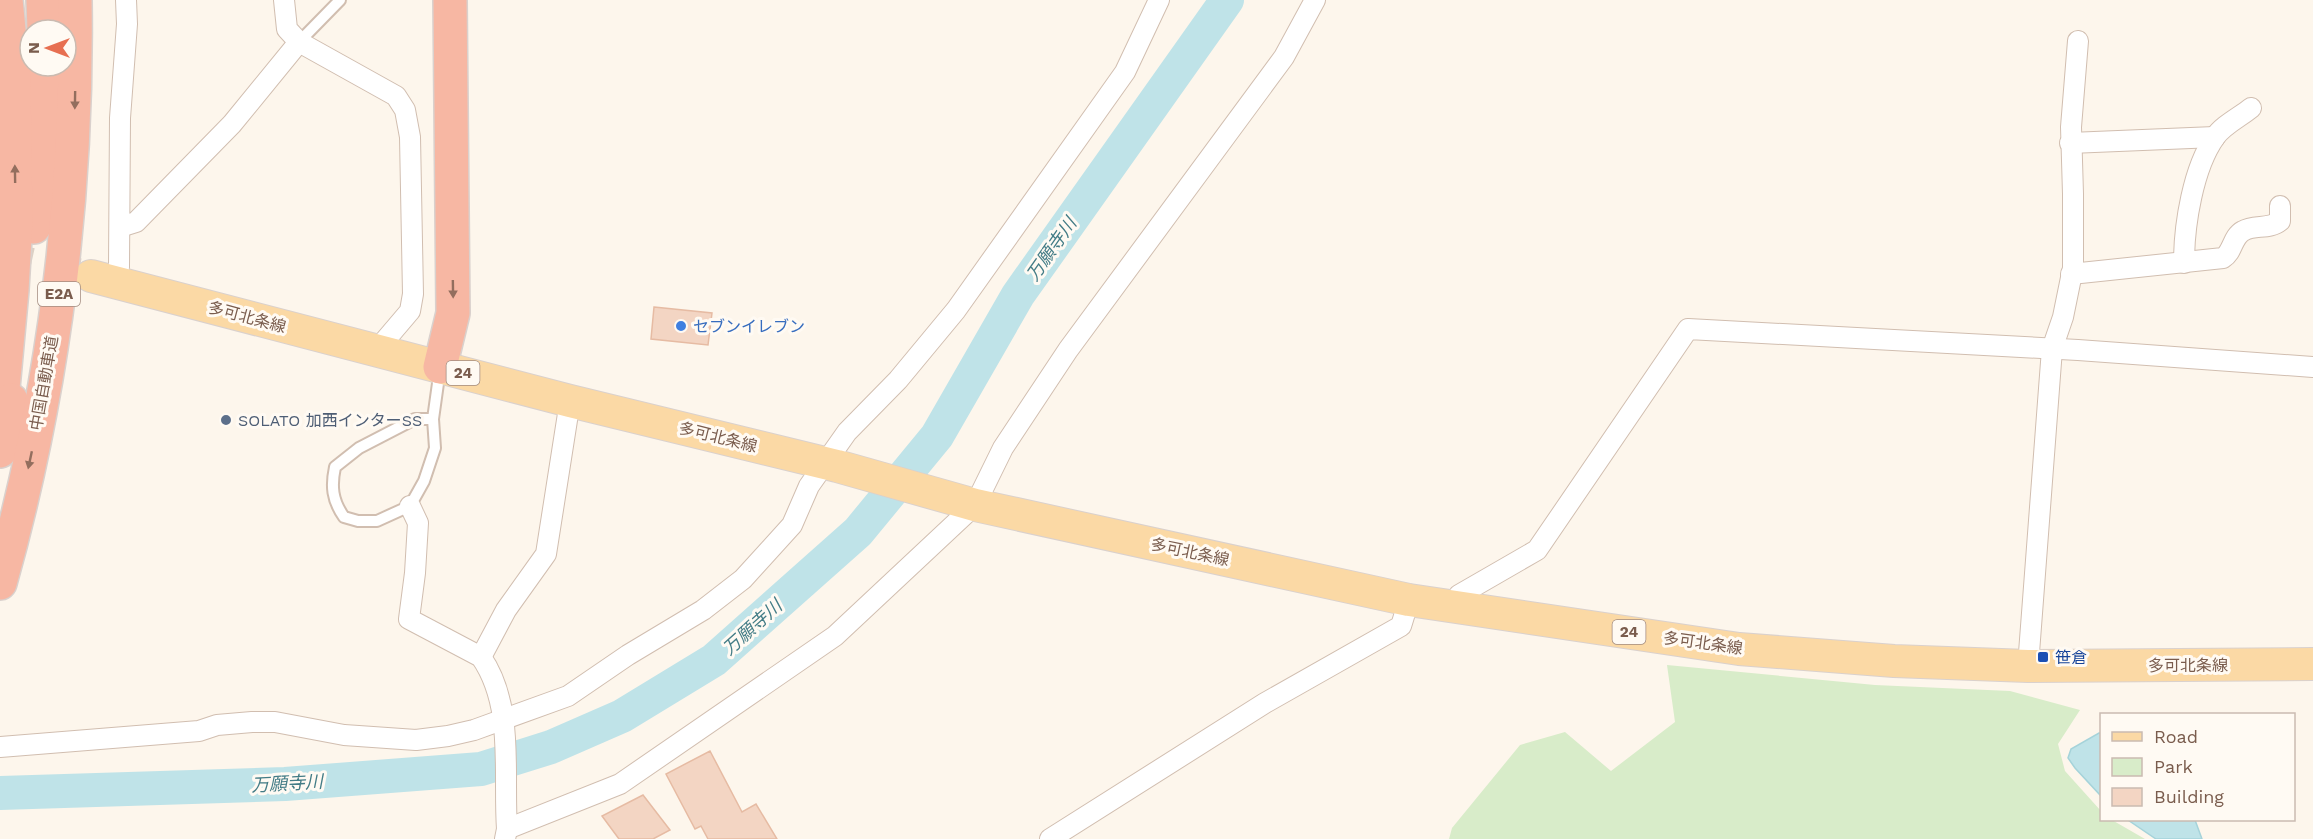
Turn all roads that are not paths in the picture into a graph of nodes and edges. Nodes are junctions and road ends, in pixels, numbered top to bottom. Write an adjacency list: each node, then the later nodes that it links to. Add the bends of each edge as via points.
1 (6, 0): 29 (highway, one-way to 1, via 16,221 14,79)
2 (43, 0): 11 (highway)
3 (75, 0): 34 (highway, 中国自動車道 / E2A, one-way to 34, via 73,161 61,279 44,393)
4 (126, 0): 19 (street)
5 (284, 0): 13 (street, via 287,29)
6 (340, 0): 13 (lane)
7 (434, 0): 25 (highway, via 431,315)
8 (450, 0): 25 (highway, one-way to 25, via 453,313)
9 (1159, 0): 31 (street, via 1125,72 956,310 898,380 847,432)
10 (1315, 0): 32 (street, via 1284,57 1068,350)
11 (44, 18)
12 (2078, 41): 17 (street)
13 (299, 42): 19 (street, via 216,140 136,222); 24 (street, via 396,96 405,110 410,137 413,294 410,311)
14 (43, 78): 30 (highway, 中国自動車道 / E2A, via 30,276)
15 (2251, 108): 16 (street)
16 (2216, 136): 17 (street); 20 (street, via 2193,189)
17 (2070, 143): 21 (street)
18 (2280, 206): 20 (street, via 2280,221 2274,226 2245,229 2223,258)
19 (120, 227): 22 (street, via 119,267)
20 (2184, 263): 21 (street)
21 (2072, 274): 23 (street)
22 (103, 279): 24 (main road, 多可北条線 / 24)
23 (2052, 349): 26 (street); 36 (street, via 1688,329 1537,550 1460,596); 39 (street)
24 (376, 351): 25 (main road, 多可北条線 / 24)
25 (440, 367): 27 (main road, 多可北条線 / 24); 28 (lane)
26 (2313, 367)
27 (570, 401): 31 (main road, 多可北条線 / 24); 37 (street, via 546,554 506,610)
28 (433, 418): 33 (lane, via 435,448); 33 (lane, via 415,419 359,448 335,467 334,498 344,517 377,521)
29 (0, 421)
30 (0, 451)
31 (830, 464): 32 (main road, 多可北条線 / 24); 40 (street, via 809,486 792,525 743,579 703,610 568,696)
32 (966, 501): 35 (main road, 多可北条線 / 24); 42 (street, via 835,636 620,784)
33 (410, 506): 37 (street, via 418,523 409,619)
34 (0, 584)
35 (1409, 600): 36 (main road, 多可北条線 / 24); 43 (street, via 1401,626 1265,704)
36 (1453, 606): 39 (main road, 多可北条線 / 24, via 1739,649)
37 (481, 657): 40 (street, via 489,668)
38 (2313, 664): 39 (main road, 多可北条線 / 24)
39 (2028, 666)
40 (504, 726): 41 (street, via 416,740 252,722 199,731); 42 (street)
41 (0, 747)
42 (506, 826)
43 (1050, 839)

